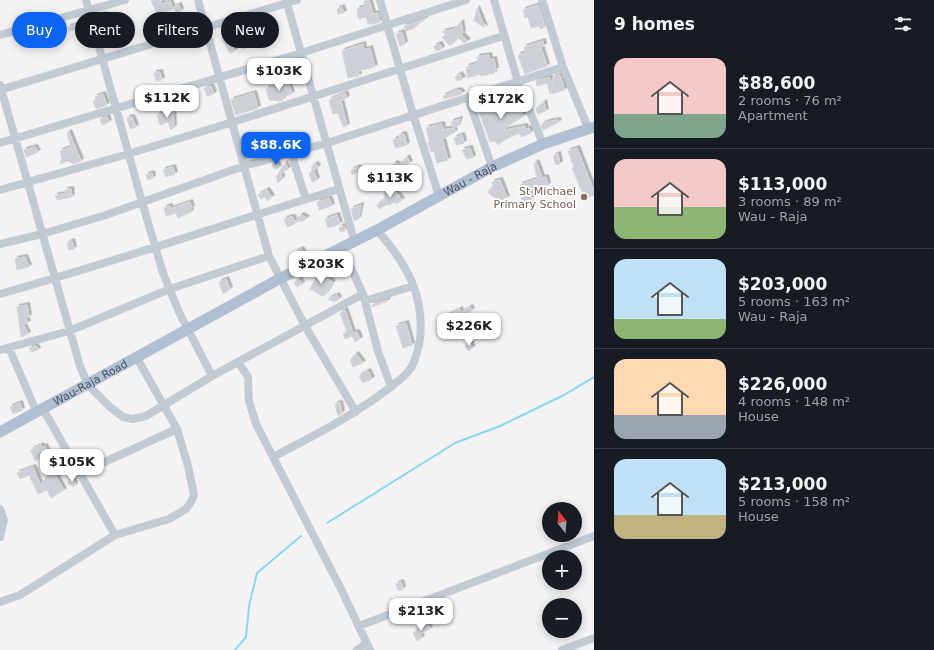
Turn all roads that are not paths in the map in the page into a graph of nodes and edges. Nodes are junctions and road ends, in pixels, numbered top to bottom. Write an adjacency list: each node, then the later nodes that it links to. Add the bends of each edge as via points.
1 (86, 0): 10 (street)
2 (125, 0): 10 (street)
3 (198, 0): 11 (street)
4 (297, 0): 9 (street)
5 (380, 0): 12 (street)
6 (466, 0): 12 (street)
7 (494, 0): 15 (street)
8 (542, 0): 20 (street)
9 (287, 1): 13 (street); 18 (street)
10 (89, 10): 14 (street); 19 (street)
11 (201, 12)
12 (387, 25): 18 (street); 21 (street)
13 (213, 27)
14 (0, 35)
15 (503, 36): 21 (street); 23 (street)
16 (143, 48): 19 (street)
17 (212, 48): 22 (street)
18 (301, 53): 22 (street); 26 (street)
19 (102, 60): 24 (street); 27 (street)
20 (563, 66): 23 (street); 30 (street)
21 (400, 69): 26 (street); 28 (street)
22 (220, 77): 27 (street); 29 (street)
23 (518, 82): 25 (street); 34 (street)
24 (0, 88): 31 (street)
25 (468, 97): 28 (street); 38 (street)
26 (314, 98): 29 (street); 33 (street)
27 (116, 108): 31 (street); 36 (street)
28 (413, 114): 33 (street); 42 (street)
29 (233, 122): 36 (street); 37 (street)
30 (591, 128): 34 (main road, Wau - Raja)
31 (15, 140): 32 (street); 39 (street)
32 (0, 143)
33 (327, 143): 35 (street); 40 (street)
34 (543, 144): 38 (main road, Wau - Raja)
35 (291, 153): 37 (street); 43 (street)
36 (128, 154): 39 (street); 44 (street)
37 (244, 166): 44 (street); 45 (street)
38 (492, 167): 42 (main road, Wau - Raja)
39 (28, 182): 41 (street); 47 (street)
40 (339, 189): 43 (street); 48 (street)
41 (0, 190)
42 (439, 196): 46 (main road, Wau - Raja)
43 (306, 199): 45 (street)
44 (142, 202): 47 (street); 50 (street)
45 (256, 214): 50 (street); 52 (street)
46 (377, 230): 48 (main road, Wau - Raja); 55 (street, via 407,269)
47 (42, 234): 49 (street); 54 (street)
48 (354, 240): 51 (main road, Wau - Raja)
49 (0, 244)
50 (156, 247): 54 (street); 56 (street)
51 (338, 249): 53 (main road, Wau - Raja); 58 (street, via 352,270)
52 (269, 256): 53 (street); 56 (street)
53 (281, 278): 59 (street); 61 (main road, Wau - Raja)
54 (56, 279): 57 (street); 60 (street)
55 (413, 286): 58 (street); 68 (street, via 420,304 422,321 416,357 411,368)
56 (170, 289): 60 (street); 61 (street)
57 (0, 294)
58 (364, 297): 59 (street); 68 (street, via 378,351)
59 (305, 326): 65 (street); 71 (street)
60 (69, 331): 62 (street); 67 (street)
61 (184, 331): 64 (main road, Wau-Raja Road); 66 (street)
62 (9, 348): 63 (street); 70 (street)
63 (0, 350)
64 (138, 358): 67 (main road, Wau-Raja Road); 69 (street)
65 (238, 362): 66 (street); 74 (street, via 248,377 249,401 256,424)
66 (212, 376): 69 (street)
67 (88, 385): 69 (street, via 123,417 133,419 146,416); 70 (main road, Wau-Raja Road)
68 (391, 387): 71 (street)
69 (164, 406): 72 (street)
70 (40, 411): 73 (main road, Wau-Raja Road); 75 (street)
71 (356, 412): 74 (street)
72 (177, 429): 75 (street); 77 (street, via 194,495 191,502 186,509 169,519)
73 (0, 432)
74 (273, 457): 81 (street)
75 (78, 474): 77 (street)
76 (0, 508): 79 (street, via 4,520)
77 (114, 535): 80 (street, via 20,595)
78 (594, 536): 81 (street)
79 (0, 537)
80 (0, 602)
81 (359, 626): 83 (street)
82 (594, 638): 85 (street)
83 (368, 647): 84 (street)
84 (357, 650)
85 (562, 650)

